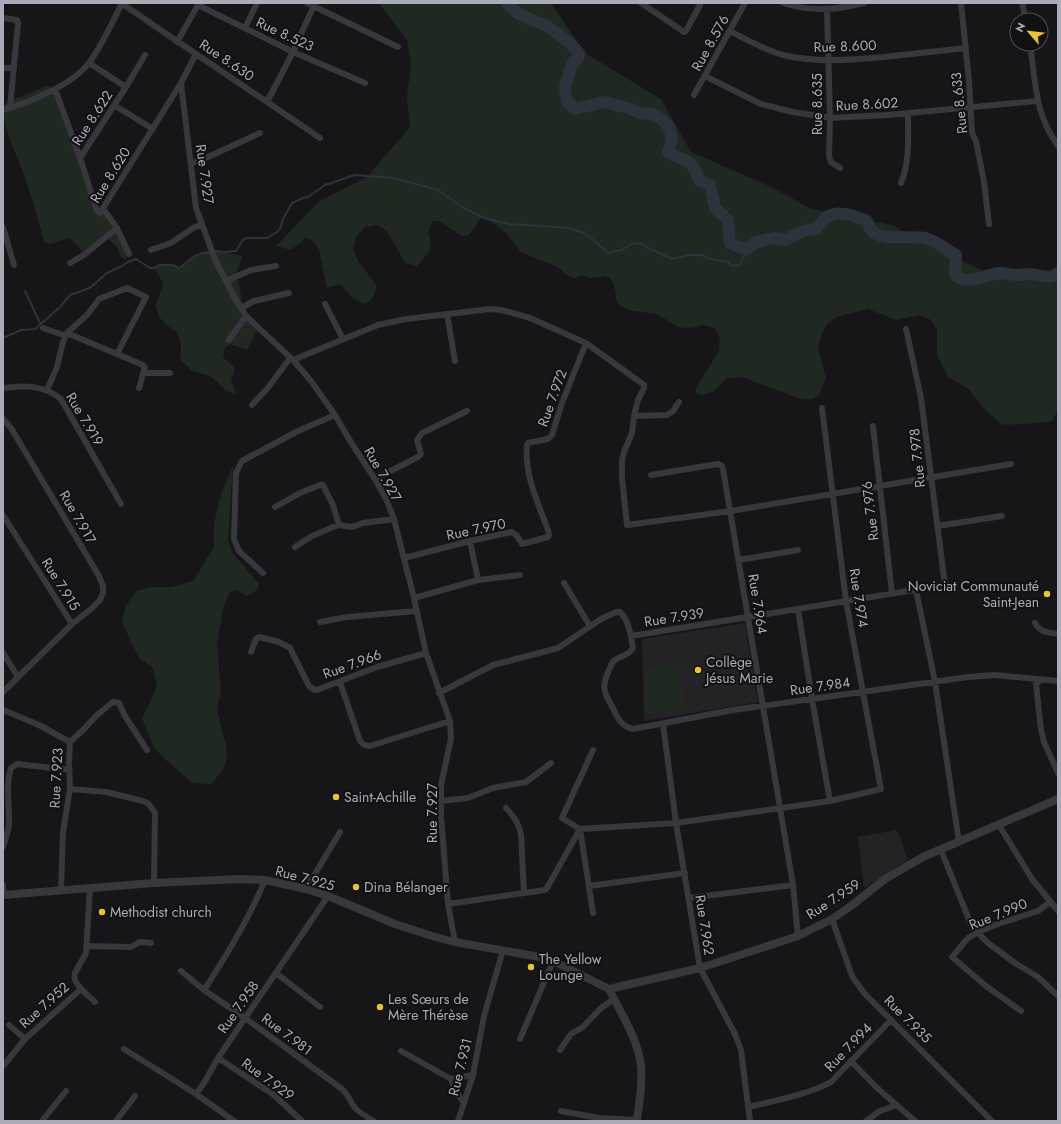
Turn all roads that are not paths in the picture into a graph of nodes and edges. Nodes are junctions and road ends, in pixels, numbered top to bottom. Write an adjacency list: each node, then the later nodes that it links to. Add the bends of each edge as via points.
1 (122, 3): 16 (street, Rue 8.630); 24 (street, via 103,42)
2 (257, 3): 14 (street)
3 (307, 3): 11 (street)
4 (641, 3): 5 (street, via 684,32)
5 (701, 3)
6 (745, 3): 15 (street, Rue 8.576)
7 (783, 3): 12 (street, via 811,10)
8 (864, 3): 12 (street, via 847,8)
9 (961, 3): 18 (street, Rue 8.633)
10 (199, 4): 14 (street, Rue 8.523); 16 (street)
11 (315, 5): 17 (street); 19 (street)
12 (827, 9): 23 (street, Rue 8.635)
13 (3, 18): 26 (street, via 17,20 18,23)
14 (245, 28): 19 (street, Rue 8.523)
15 (730, 31): 23 (street, Rue 8.600, via 782,55); 27 (street, Rue 8.576)
16 (177, 42): 21 (street, Rue 8.630)
17 (398, 47)
18 (966, 48): 23 (street, Rue 8.600); 36 (street, Rue 8.633)
19 (294, 52): 29 (street, Rue 8.523); 34 (street)
20 (1031, 52): 33 (street)
21 (196, 54): 28 (street, Rue 8.620); 34 (street, Rue 8.630)
22 (145, 55): 30 (street)
23 (829, 60): 40 (street, Rue 8.635)
24 (89, 63): 30 (street, Rue 8.622); 31 (street, via 78,75)
25 (3, 68): 26 (street)
26 (14, 68): 37 (street)
27 (705, 76): 32 (street, Rue 8.576); 40 (street, Rue 8.602, via 761,104)
28 (181, 83): 41 (street, Rue 8.620); 46 (street, Rue 7.927)
29 (365, 83)
30 (126, 87): 35 (street, Rue 8.622)
31 (55, 89): 37 (street); 45 (street, Rue 8.620)
32 (694, 95)
33 (1037, 101): 36 (street, Rue 8.602); 44 (street)
34 (267, 102): 43 (street, Rue 8.630)
35 (114, 106): 41 (street); 45 (street, Rue 8.622)
36 (971, 106): 39 (street, Rue 8.602); 51 (street, Rue 8.633, via 972,133 984,182)
37 (10, 108): 38 (street)
38 (3, 110)
39 (908, 113): 40 (street, Rue 8.602); 48 (street, via 907,160)
40 (830, 118): 47 (street, Rue 8.635, via 829,156 831,162)
41 (152, 129): 49 (street, Rue 8.620)
42 (260, 133): 46 (street)
43 (320, 138)
44 (1058, 146)
45 (80, 158): 49 (street, Rue 8.620, via 97,211 100,214)
46 (192, 163): 50 (street, Rue 7.927, via 196,208)
47 (840, 168)
48 (901, 183)
49 (104, 210): 53 (street)
50 (202, 224): 54 (street, via 171,243); 59 (street, Rue 7.927, via 209,246)
51 (988, 224)
52 (3, 227): 57 (street)
53 (117, 228): 55 (street); 56 (street)
54 (151, 250)
55 (129, 254)
56 (70, 263)
57 (14, 265)
58 (276, 266): 59 (street, via 251,270)
59 (226, 281): 62 (street, Rue 7.927)
60 (289, 293): 62 (street, via 254,301)
61 (325, 304): 68 (street)
62 (241, 308): 64 (street, Rue 7.927)
63 (447, 314): 68 (street, via 378,325); 70 (street, via 502,310 540,322); 73 (street)
64 (246, 316): 69 (street); 72 (street, Rue 7.927)
65 (43, 328): 67 (street)
66 (906, 329): 89 (street, Rue 7.978, via 922,398)
67 (66, 334): 71 (street); 71 (street, via 88,314 99,299 127,288 146,297); 78 (street, via 57,367)
68 (343, 339): 72 (street)
69 (229, 340)
70 (586, 344): 84 (street, via 644,385); 101 (street, Rue 7.972, via 552,435 548,439 527,445 532,485 548,530)
71 (117, 354): 74 (street, via 143,364)
72 (291, 359): 80 (street); 83 (street, Rue 7.927, via 311,381)
73 (455, 361)
74 (143, 373): 75 (street); 77 (street)
75 (170, 373)
76 (3, 388): 78 (street, Rue 7.919, via 19,386)
77 (139, 388)
78 (47, 390): 93 (street, Rue 7.919, via 61,398)
79 (680, 402): 84 (street, via 667,415)
80 (252, 405)
81 (822, 408): 92 (street, Rue 7.974)
82 (467, 411): 90 (street, via 422,433 417,440 421,454 418,457)
83 (335, 415): 90 (street, Rue 7.927); 107 (street, via 242,461 238,467 234,539 239,551)
84 (634, 416): 95 (street, via 632,433 622,460 628,524)
85 (3, 419): 121 (street, Rue 7.917, via 57,504 103,586 100,600)
86 (873, 426): 91 (street, Rue 7.976)
87 (1011, 464): 89 (street)
88 (651, 475): 95 (street, Rue 7.964, via 718,464 723,469)
89 (931, 478): 91 (street); 100 (street, Rue 7.978)
90 (375, 479): 98 (street, Rue 7.927)
91 (879, 486): 92 (street); 113 (street, Rue 7.976)
92 (833, 494): 95 (street); 115 (street, Rue 7.974)
93 (120, 504)
94 (275, 507): 99 (street, via 320,484 323,485 333,505)
95 (731, 511): 106 (street, Rue 7.964)
96 (3, 515): 121 (street, Rue 7.915)
97 (1002, 516): 100 (street)
98 (394, 519): 99 (street, via 352,527); 105 (street, Rue 7.927)
99 (339, 526): 103 (street, via 327,528)
100 (937, 526): 111 (street, Rue 7.978)
101 (548, 537): 102 (street, Rue 7.970, via 522,544 512,532)
102 (470, 541): 105 (street, Rue 7.970); 109 (street)
103 (295, 547)
104 (798, 550): 106 (street)
105 (404, 558): 114 (street, Rue 7.927)
106 (739, 560): 118 (street, Rue 7.964)
107 (263, 573)
108 (520, 574): 109 (street)
109 (478, 580): 114 (street)
110 (564, 583): 122 (street)
111 (945, 585): 112 (street, Rue 7.939)
112 (916, 590): 113 (street, Rue 7.939); 132 (street)
113 (892, 594): 115 (street, Rue 7.939)
114 (414, 598): 117 (street, Rue 7.927)
115 (846, 601): 116 (street, Rue 7.939); 134 (street, Rue 7.974)
116 (798, 609): 118 (street, Rue 7.939); 136 (street)
117 (416, 611): 119 (street); 127 (street, Rue 7.927)
118 (748, 617): 124 (street, Rue 7.939); 137 (street, Rue 7.964)
119 (320, 622)
120 (1035, 623): 123 (street, via 1041,631)
121 (72, 624): 128 (street, Rue 7.915)
122 (590, 626): 124 (street, Rue 7.939, via 620,612 625,618); 135 (street, Rue 7.939, via 558,648 493,665)
123 (1058, 634)
124 (631, 636): 140 (street, Rue 7.984, via 633,648 612,664 605,678 604,691 621,724 627,728)
125 (251, 652): 131 (street, Rue 7.966, via 259,637 279,642 290,648 309,686 313,689)
126 (3, 653): 128 (street)
127 (426, 653): 131 (street, Rue 7.966, via 377,667); 135 (street, Rue 7.927)
128 (18, 677): 133 (street, Rue 7.915)
129 (1041, 680): 130 (street, Rue 7.984); 132 (street, Rue 7.984, via 985,675); 146 (street, via 1036,684 1041,730)
130 (1058, 681)
131 (340, 682): 139 (street, via 360,741 364,745 370,746)
132 (935, 682): 134 (street, Rue 7.984); 157 (street)
133 (3, 692)
134 (863, 692): 136 (street, Rue 7.984); 150 (street, Rue 7.974, via 881,789)
135 (439, 693): 139 (street, Rue 7.927)
136 (812, 700): 137 (street, Rue 7.984); 150 (street)
137 (762, 706): 140 (street, Rue 7.984); 152 (street, Rue 7.964)
138 (3, 710): 141 (street, Rue 7.923)
139 (450, 721): 149 (street, Rue 7.927, via 451,739)
140 (663, 724): 153 (street, Rue 7.962)
141 (70, 742): 142 (street, via 113,702 119,703); 145 (street, Rue 7.923)
142 (147, 750)
143 (593, 750): 155 (street, via 562,818)
144 (551, 763): 149 (street, via 523,783 493,788 468,798)
145 (70, 770): 147 (street, Rue 7.923); 158 (street, via 17,764 11,768 7,798 8,827)
146 (1058, 773)
147 (70, 789): 162 (street, via 106,792 139,800 152,808 155,812); 168 (street, Rue 7.923, via 63,832)
148 (1058, 799): 154 (street, Rue 7.959)
149 (441, 801): 174 (street, Rue 7.927)
150 (830, 801): 152 (street)
151 (506, 808): 169 (street, via 515,816 521,834)
152 (780, 808): 153 (street); 164 (street, Rue 7.964)
153 (676, 823): 155 (street); 160 (street, Rue 7.962)
154 (999, 825): 157 (street, Rue 7.959); 173 (street)
155 (580, 829): 165 (street); 169 (street, via 547,888)
156 (340, 832): 167 (street)
157 (959, 842): 159 (street, Rue 7.959)
158 (3, 847)
159 (941, 850): 177 (street, Rue 7.959, via 903,868); 178 (street, via 972,927)
160 (685, 873): 165 (street); 172 (street, Rue 7.962)
161 (265, 880): 162 (street, Rue 7.925); 167 (street, Rue 7.925); 190 (street, via 247,920)
162 (154, 884): 166 (street, Rue 7.925)
163 (3, 885): 170 (street)
164 (792, 885): 172 (street); 179 (street, Rue 7.964)
165 (589, 886): 175 (street)
166 (90, 888): 168 (street, Rue 7.925); 182 (street, Rue 7.952)
167 (306, 889): 171 (street, Rue 7.925)
168 (61, 890): 170 (street, Rue 7.925)
169 (524, 893): 174 (street)
170 (3, 895)
171 (328, 896): 180 (street, Rue 7.925, via 395,924); 187 (street, Rue 7.958)
172 (688, 898): 185 (street, Rue 7.962)
173 (1050, 902): 176 (street); 178 (street, Rue 7.990, via 1038,911)
174 (448, 904): 180 (street, Rue 7.927)
175 (593, 912)
176 (1058, 912)
177 (832, 919): 179 (street, Rue 7.959); 197 (street, Rue 7.935, via 855,980 864,993)
178 (978, 932): 191 (street, via 988,943 1038,977); 195 (street, Rue 7.990, via 968,938 952,957)
179 (798, 936): 185 (street, Rue 7.959)
180 (455, 942): 183 (street, Rue 7.925)
181 (151, 943): 182 (street, via 140,942 131,947)
182 (87, 946): 188 (street, Rue 7.952, via 85,958 74,976)
183 (503, 950): 184 (street, Rue 7.925); 207 (street, Rue 7.931, via 486,1010)
184 (553, 961): 189 (street, Rue 7.925); 200 (street)
185 (700, 968): 189 (street, Rue 7.959); 214 (street, Rue 7.962, via 741,1050)
186 (181, 971): 190 (street, Rue 7.981)
187 (276, 973): 194 (street); 196 (street, Rue 7.958)
188 (80, 989): 193 (street); 199 (street, Rue 7.952)
189 (610, 989): 192 (street)
190 (204, 990): 196 (street, Rue 7.981)
191 (1058, 996)
192 (614, 999): 202 (street, via 601,1008 583,1027 571,1034); 216 (street, via 634,1041 641,1066)
193 (95, 1002)
194 (320, 1007)
195 (1021, 1011)
196 (245, 1018): 204 (street, Rue 7.958); 221 (street, Rue 7.981, via 342,1089 359,1112)
197 (892, 1020): 205 (street, Rue 7.994); 226 (street, Rue 7.935)
198 (10, 1025): 199 (street)
199 (25, 1039): 206 (street, Rue 7.952)
200 (520, 1039)
201 (124, 1050): 210 (street)
202 (560, 1050)
203 (401, 1051): 208 (street)
204 (218, 1058): 210 (street, Rue 7.958); 220 (street, Rue 7.929, via 274,1095)
205 (851, 1061): 213 (street); 214 (street, Rue 7.994, via 824,1086)
206 (3, 1066)
207 (473, 1076): 208 (street); 212 (street, Rue 7.931)
208 (451, 1079): 212 (street)
209 (66, 1091): 217 (street)
210 (196, 1094): 219 (street)
211 (135, 1096): 218 (street)
212 (464, 1104): 222 (street, Rue 7.931)
213 (897, 1105): 224 (street, via 880,1111); 225 (street)
214 (749, 1108): 223 (street, Rue 7.962)
215 (561, 1111): 216 (street, via 598,1118)
216 (637, 1120)
217 (42, 1121)
218 (116, 1121)
219 (234, 1121)
220 (302, 1121)
221 (374, 1121)
222 (458, 1121)
223 (750, 1121)
224 (866, 1121)
225 (915, 1121)
226 (992, 1121)

